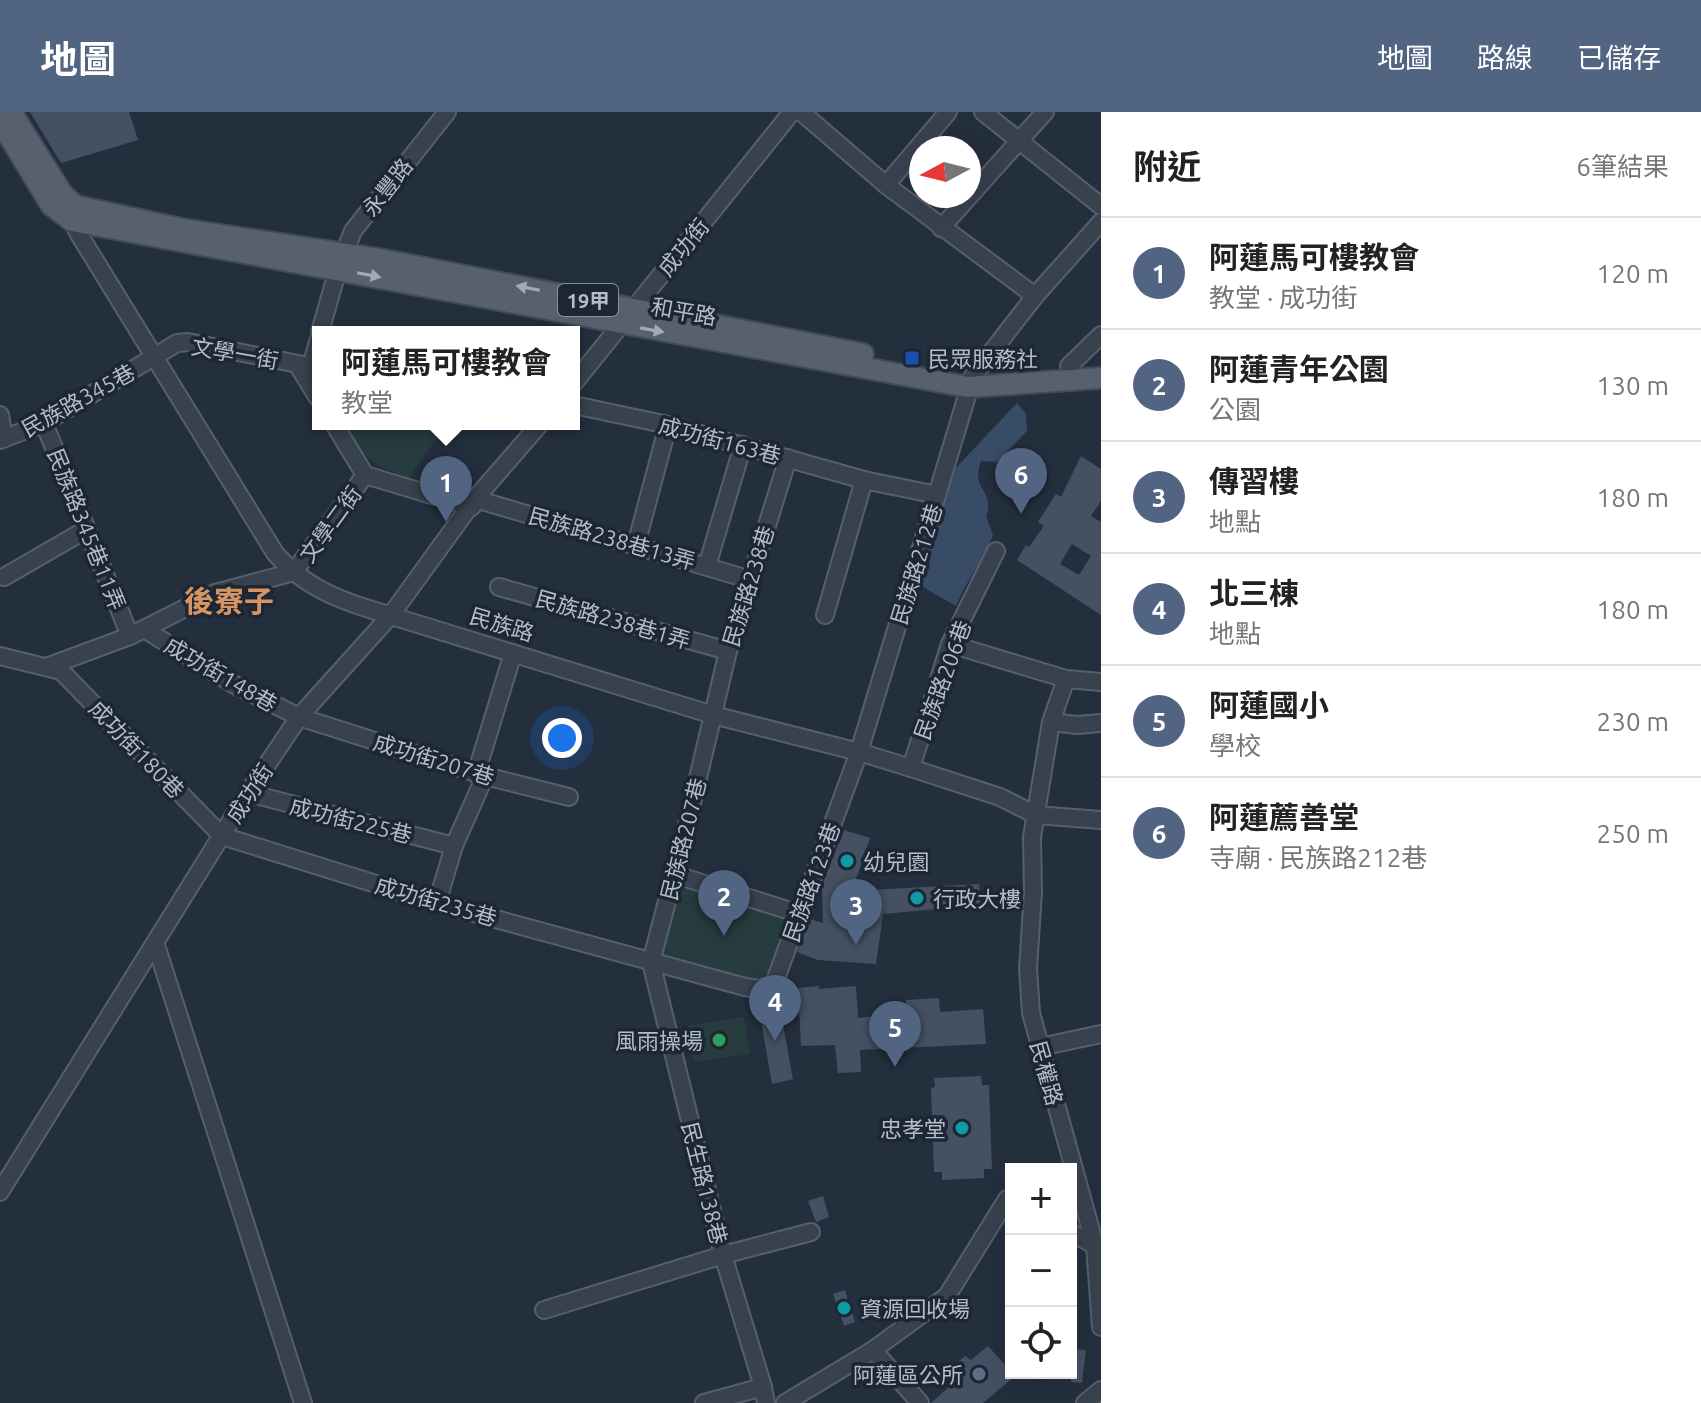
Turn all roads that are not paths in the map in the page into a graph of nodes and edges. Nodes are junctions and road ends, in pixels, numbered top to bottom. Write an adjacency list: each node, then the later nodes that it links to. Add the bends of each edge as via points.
1 (11, 112): 12 (main road, 民族路)
2 (447, 112): 15 (street, 永豐路, via 353,231)
3 (792, 112): 17 (street, 成功街)
4 (801, 112): 10 (street)
5 (948, 112): 10 (street)
6 (983, 112): 9 (street)
7 (1045, 112): 9 (street)
8 (0, 121): 12 (main road, 民族路, via 51,205)
9 (1019, 140): 11 (street); 14 (street)
10 (886, 185): 14 (street)
11 (1101, 206)
12 (74, 213): 15 (main road, 和平路 / 19甲); 20 (street, 民族路)
13 (1101, 222): 16 (street)
14 (941, 228): 16 (street)
15 (341, 261): 17 (main road, 和平路 / 19甲); 18 (street, 永豐路)
16 (1035, 296): 26 (street)
17 (626, 316): 24 (street, 成功街); 26 (main road, 和平路 / 19甲)
18 (322, 326)
19 (1101, 335): 23 (street)
20 (155, 356): 22 (street, 文學一街, via 188,342); 29 (street, 民族路345巷); 44 (street, 民族路, via 275,553)
21 (1101, 364): 23 (main road, 和平路 / 19甲)
22 (309, 366)
23 (1069, 366): 26 (main road, 和平路 / 19甲)
24 (580, 375)
25 (1101, 378): 26 (main road, 和平路 / 19甲)
26 (970, 382): 38 (street, 民族路212巷)
27 (580, 406): 30 (street, 成功街163巷)
28 (0, 415): 33 (street)
29 (44, 423): 33 (street, 民族路345巷); 40 (street, 民族路345巷11弄)
30 (668, 425): 34 (street, 成功街163巷); 41 (street)
31 (338, 430): 36 (street, 文學二街)
32 (535, 430): 39 (street, 成功街)
33 (2, 440)
34 (743, 445): 35 (street, 成功街163巷); 43 (street)
35 (788, 458): 37 (street, 成功街163巷); 46 (street, 民族路238巷)
36 (365, 475): 39 (street, 文學二街); 44 (street, 文學二街)
37 (864, 480): 38 (street, 成功街163巷); 49 (street)
38 (937, 495): 62 (street, 民族路212巷)
39 (474, 503): 41 (street, 民族路238巷13弄); 48 (street, 成功街)
40 (87, 529): 45 (street); 50 (street, 民族路345巷11弄)
41 (636, 545): 43 (street, 民族路238巷13弄)
42 (996, 551): 51 (street, 民族路206巷)
43 (707, 566): 46 (street, 民族路238巷13弄)
44 (294, 572): 48 (street, 民族路, via 340,600); 50 (street, via 215,593)
45 (4, 577)
46 (748, 579): 52 (street, 民族路238巷)
47 (499, 587): 52 (street, 民族路238巷1弄)
48 (391, 615): 53 (street, 民族路); 59 (street, 成功街)
49 (825, 615)
50 (137, 632): 55 (street); 59 (street, 成功街148巷)
51 (950, 644): 56 (street); 63 (street, 民族路206巷)
52 (728, 651): 58 (street, 民族路238巷)
53 (513, 653): 58 (street, 民族路); 64 (street)
54 (0, 656): 55 (street)
55 (49, 666): 69 (street, 成功街180巷, via 77,686)
56 (1066, 679): 57 (street); 60 (street, 民權路)
57 (1101, 682)
58 (713, 715): 62 (street, 民族路); 71 (street, 民族路207巷)
59 (299, 717): 64 (street, 成功街207巷); 65 (street, 成功街)
60 (1051, 722): 61 (street); 67 (street, 民權路)
61 (1101, 723)
62 (859, 752): 63 (street, 民族路); 73 (street, 民族路123巷)
63 (911, 768): 67 (street, 民族路, via 1000,797)
64 (481, 775): 66 (street, 成功街207巷); 70 (street)
65 (248, 793): 69 (street, 成功街); 70 (street, 成功街225巷)
66 (569, 797)
67 (1036, 815): 68 (street, 民族路); 77 (street, 民權路, via 1028,969)
68 (1101, 820)
69 (222, 836): 72 (street, 成功街235巷); 74 (street, 成功街)
70 (454, 846): 72 (street)
71 (673, 874): 73 (street); 75 (street, 民族路207巷)
72 (437, 903): 75 (street, 成功街235巷)
73 (800, 914): 75 (street, 民族路123巷, via 774,984 760,989)
74 (156, 945): 78 (street, 成功街); 89 (street)
75 (651, 962): 83 (street, 民生路138巷)
76 (1101, 1034): 77 (street)
77 (1040, 1047): 82 (street, 民權路)
78 (0, 1192)
79 (1005, 1202): 86 (street, via 947,1296)
80 (811, 1232): 83 (street)
81 (1075, 1235): 82 (street)
82 (1095, 1245): 85 (street, 民權路)
83 (723, 1255): 84 (street); 88 (street, 民生路138巷)
84 (544, 1310)
85 (1101, 1327)
86 (873, 1350): 91 (street); 92 (street)
87 (1101, 1390): 93 (street)
88 (764, 1395): 90 (street)
89 (303, 1403)
90 (704, 1403)
91 (785, 1403)
92 (920, 1403)
93 (1085, 1403)

